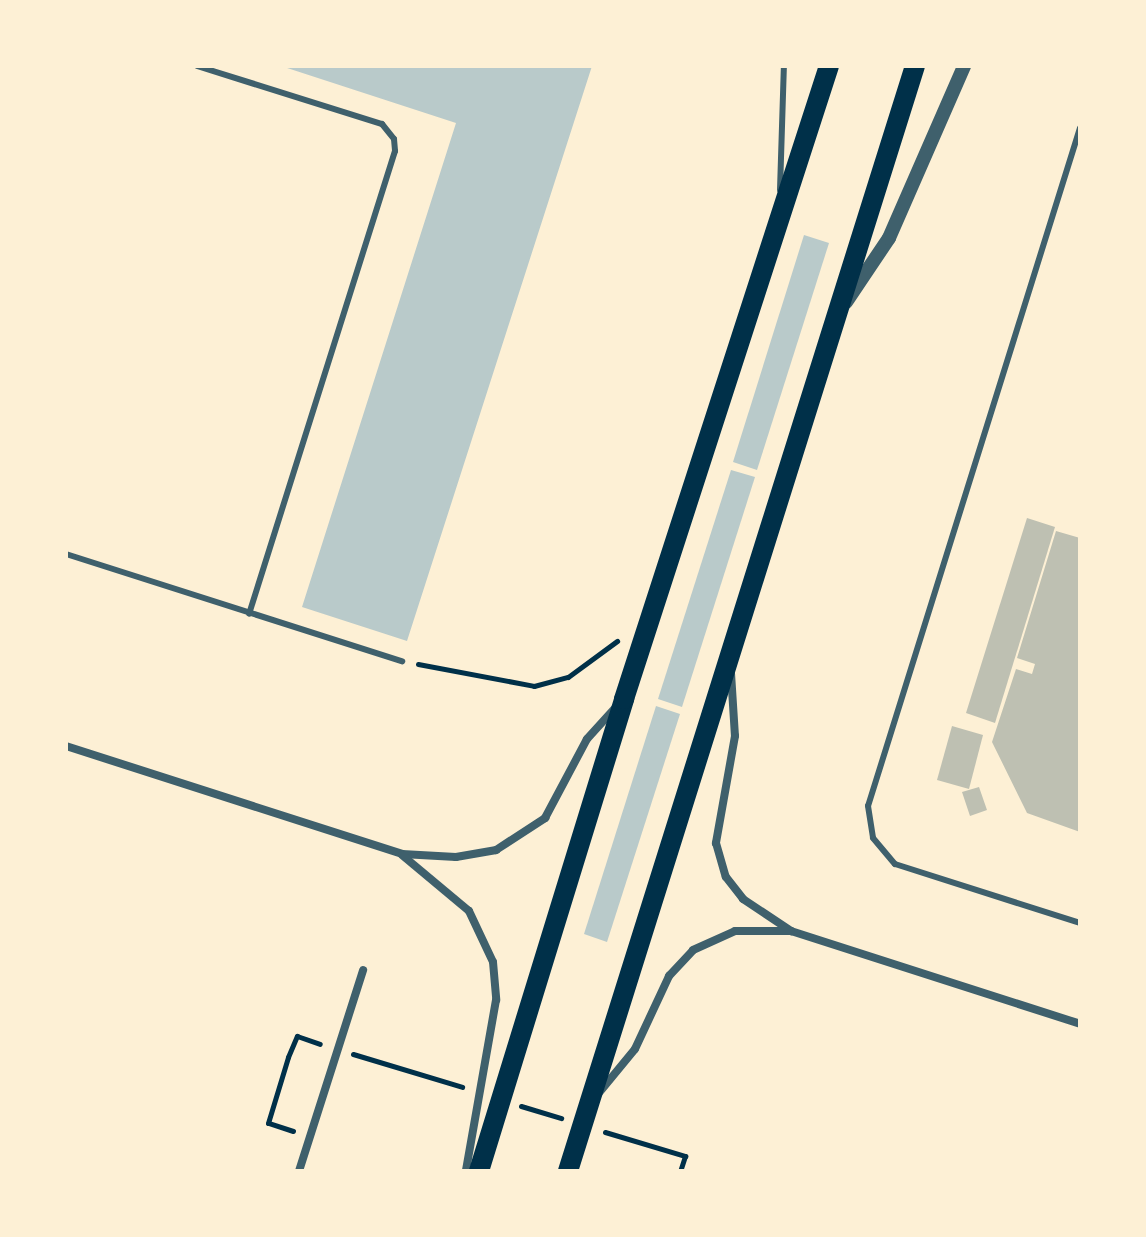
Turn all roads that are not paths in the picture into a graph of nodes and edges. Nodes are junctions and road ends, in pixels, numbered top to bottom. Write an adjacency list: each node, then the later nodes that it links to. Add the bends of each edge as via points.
1 (197, 66): 10 (lane, via 382,124 395,151)
2 (784, 66): 7 (lane, via 785,126)
3 (829, 66): 7 (main road)
4 (915, 66): 8 (main road)
5 (964, 66): 8 (street, via 889,238)
6 (1080, 128): 16 (lane, via 868,806 873,838 895,864)
7 (773, 242): 13 (main road)
8 (836, 315): 12 (main road)
9 (66, 554): 10 (lane)
10 (249, 613): 11 (lane)
11 (402, 661)
12 (729, 664): 17 (street, via 736,712 717,826 719,861 743,899); 20 (main road)
13 (624, 699): 15 (street, via 587,739 556,802 531,831 476,856); 23 (main road)
14 (66, 746): 15 (street)
15 (402, 854): 22 (street, via 464,904 493,962 496,1000)
16 (1080, 923)
17 (791, 931): 19 (street); 20 (street, via 735,931 693,950 669,976 635,1049)
18 (363, 970): 21 (street)
19 (1080, 1024)
20 (589, 1103): 24 (main road)
21 (299, 1171)
22 (466, 1171)
23 (479, 1171)
24 (568, 1171)

